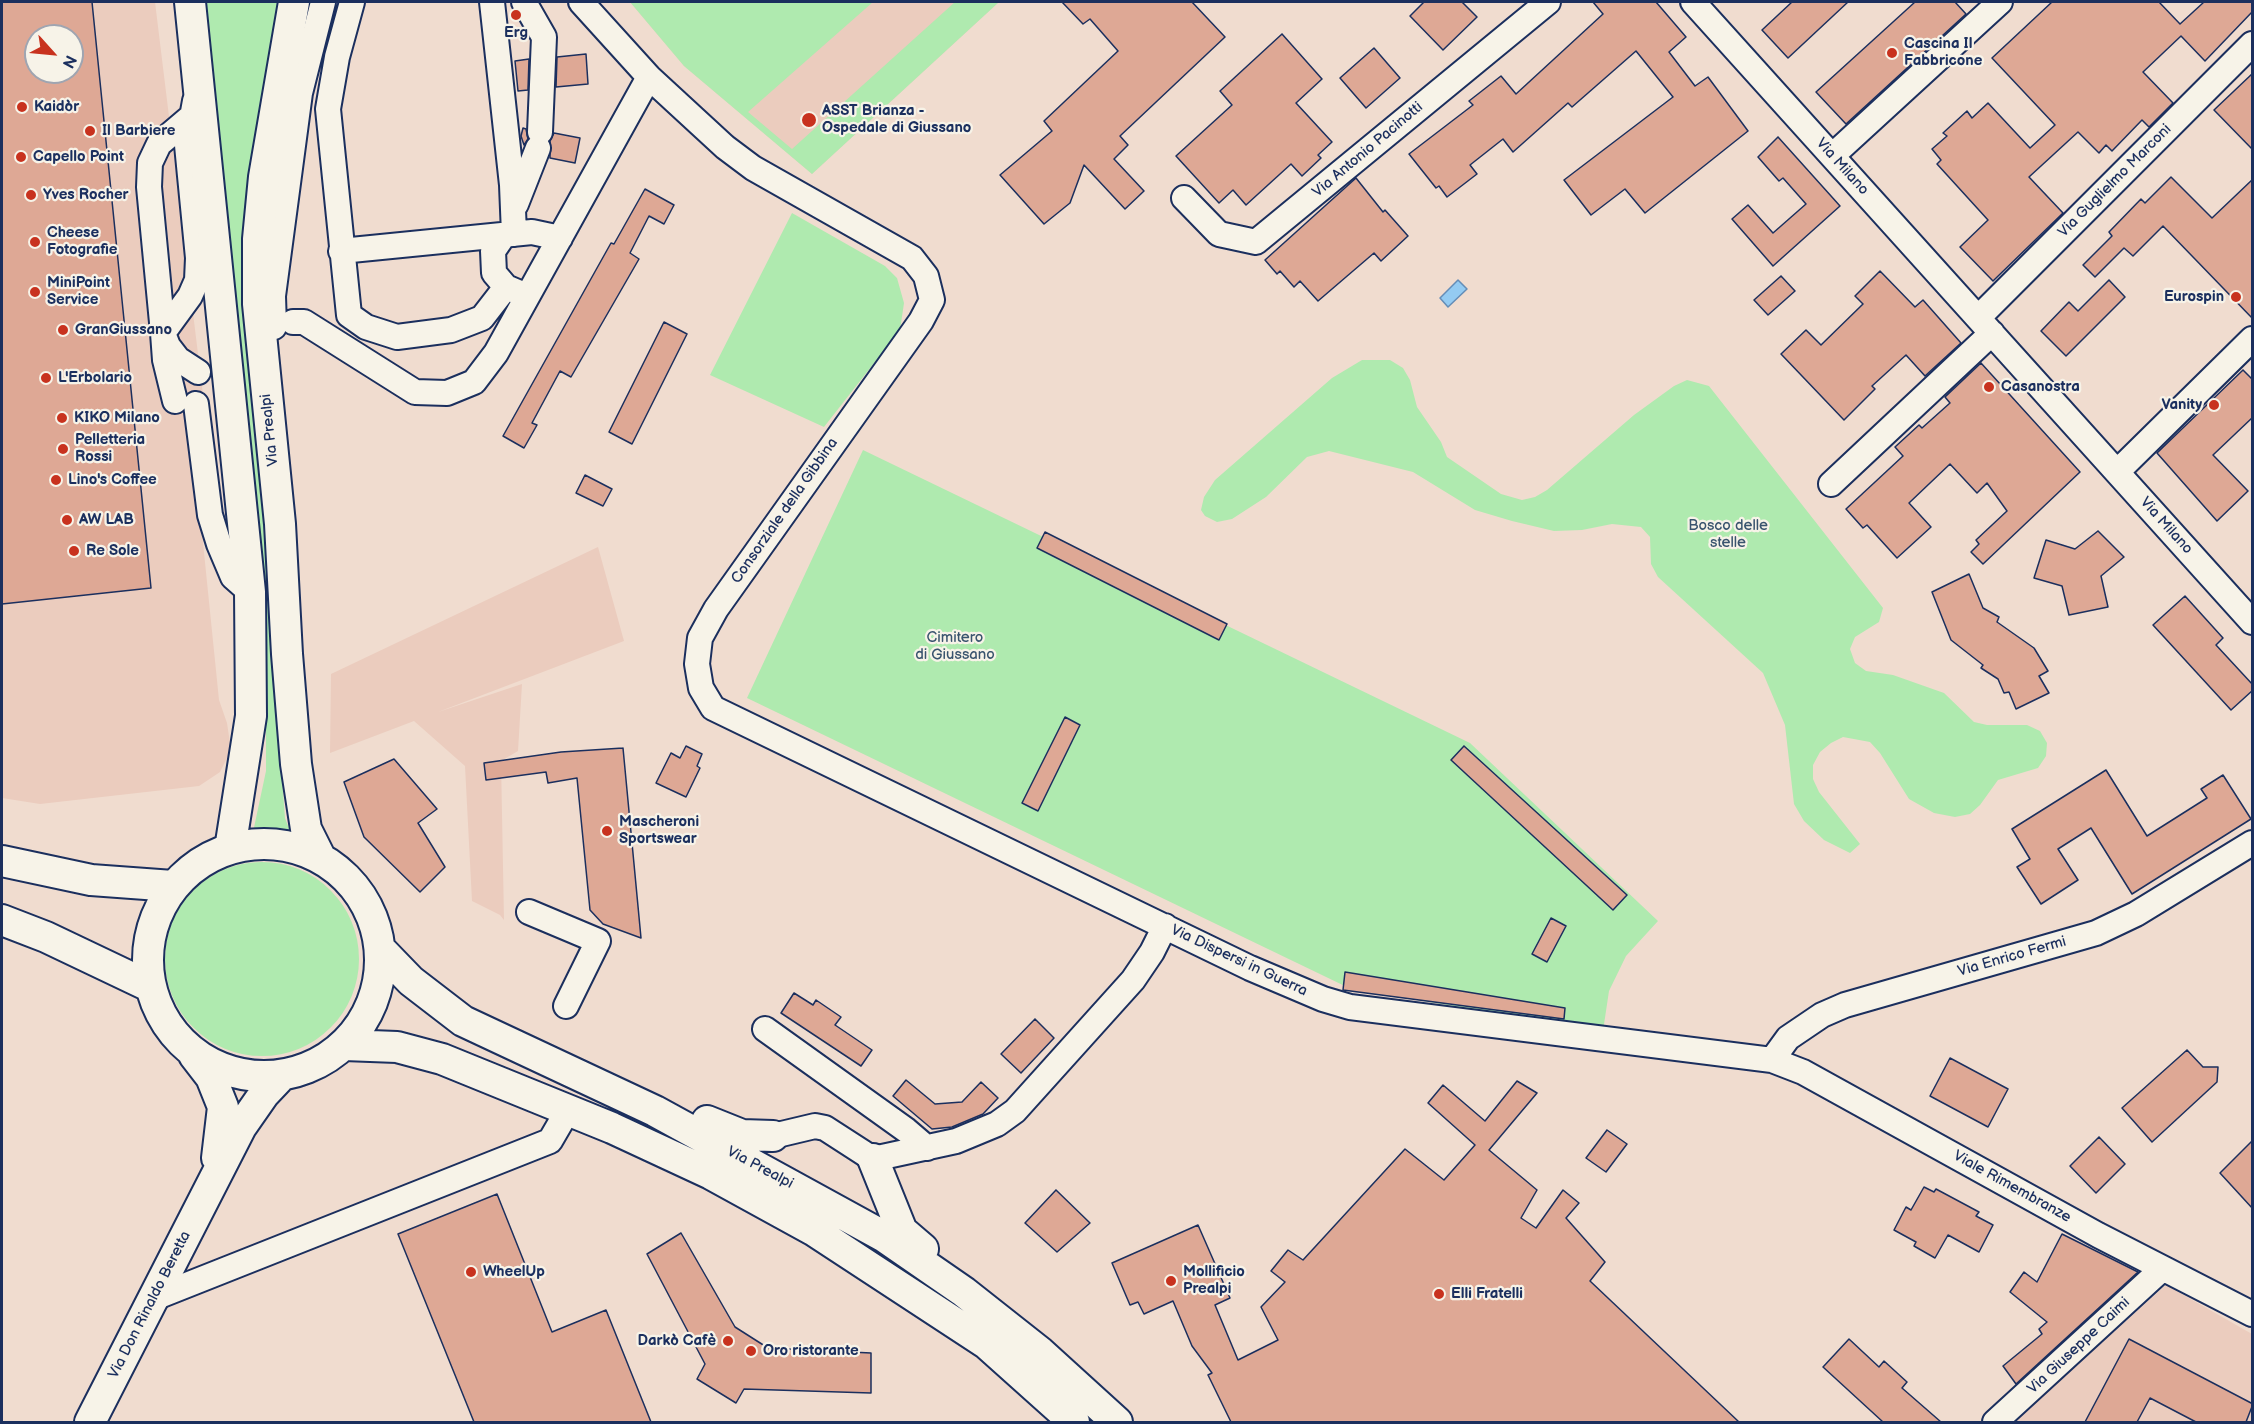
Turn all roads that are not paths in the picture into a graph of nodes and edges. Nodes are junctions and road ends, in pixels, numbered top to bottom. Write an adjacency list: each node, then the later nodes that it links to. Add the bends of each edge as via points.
1 (190, 2): 13 (main road)
2 (294, 2): 29 (main road, Via Prealpi, via 264,177 258,239 259,315)
3 (323, 2): 29 (street, via 300,93 273,296 284,444)
4 (352, 2): 19 (street, via 328,109)
5 (492, 2): 17 (street)
6 (524, 2): 17 (street, via 544,37 539,140)
7 (581, 2): 12 (street, Consorziale della Gibbina)
8 (1548, 2): 16 (street, Via Antonio Pacinotti, via 1256,242 1219,234)
9 (1693, 2): 15 (street, Via Milano)
10 (2000, 2): 15 (street)
11 (2253, 44): 23 (street, Via Guglielmo Marconi)
12 (649, 77): 18 (street); 41 (street, Consorziale della Gibbina, via 753,168 912,258 926,276 932,300 921,321 716,609 700,639 697,664 701,688 713,708)
13 (198, 84): 14 (street); 31 (main road)
14 (192, 116): 24 (street, via 187,145 197,280); 24 (street, via 159,144 150,163)
15 (1832, 156): 23 (street, Via Milano)
16 (1184, 198)
17 (510, 227): 18 (street); 19 (street); 20 (street, via 493,251 494,273)
18 (560, 238): 21 (street)
19 (341, 251): 20 (street, via 349,315 366,327 398,337 451,330 482,318)
20 (506, 287): 21 (street)
21 (528, 297): 22 (street, via 496,353 474,382 447,393 415,392 304,322)
22 (293, 322)
23 (1985, 325): 28 (street, Via Milano); 30 (street)
24 (163, 333): 26 (street, via 178,358); 27 (street, via 166,369)
25 (2253, 339): 28 (street)
26 (198, 372): 27 (street, via 186,380); 31 (street, via 215,383 224,474)
27 (186, 402): 32 (street, via 219,544 233,577)
28 (2117, 472): 33 (street, Via Milano)
29 (275, 477): 36 (main road, Via Prealpi, via 296,764 306,829)
30 (1831, 484)
31 (243, 524): 32 (main road)
32 (250, 592): 35 (main road, via 251,716)
33 (2250, 613)
34 (2253, 843): 48 (street, Via Enrico Fermi, via 2112,926 1822,1015 1788,1038)
35 (230, 849): 36 (main road, via 276,843); 38 (main road, via 193,867)
36 (320, 856): 42 (main road, via 356,887 373,916)
37 (2, 861): 38 (main road, via 91,880)
38 (173, 886): 43 (main road, via 155,917 147,952)
39 (529, 912): 44 (street, via 598,941)
40 (2, 920): 43 (main road)
41 (1165, 926): 48 (street, Via Dispersi in Guerra, via 1302,992 1350,1007); 53 (street, Via Dispersi in Guerra, via 1132,980 1014,1111 978,1133)
42 (381, 950): 46 (main road, via 378,984 366,1018); 51 (main road, Via Prealpi, via 411,981 463,1022)
43 (151, 987): 47 (main road, via 172,1033)
44 (566, 1006)
45 (765, 1029): 53 (street)
46 (344, 1045): 49 (main road, via 305,1070); 50 (main road, Via Prealpi, via 397,1047 442,1059)
47 (190, 1051): 49 (main road, via 233,1073); 55 (main road, Via Don Rinaldo Beretta, via 211,1077 223,1107 221,1141)
48 (1772, 1060): 56 (street, Viale Rimembranze, via 1803,1072)
49 (282, 1076): 55 (main road, Via Don Rinaldo Beretta, via 241,1126)
50 (568, 1110): 58 (street, via 550,1141); 61 (main road, Via Prealpi, via 711,1174 813,1230 987,1344)
51 (655, 1111): 52 (main road, via 697,1117 742,1135); 57 (main road, Via Prealpi, via 883,1236)
52 (773, 1136): 54 (street, via 815,1126 825,1128)
53 (927, 1148): 54 (street, Via Dispersi in Guerra)
54 (873, 1159): 57 (main road, via 902,1231 943,1265)
55 (210, 1187): 58 (main road, Via Don Rinaldo Beretta)
56 (2162, 1269): 59 (street, Viale Rimembranze); 63 (street, Via Giuseppe Caimi)
57 (964, 1292): 62 (main road, Via Prealpi, via 1040,1352)
58 (154, 1298): 60 (main road, Via Don Rinaldo Beretta)
59 (2253, 1314)
60 (90, 1422)
61 (1074, 1422)
62 (1117, 1422)
63 (1995, 1422)

